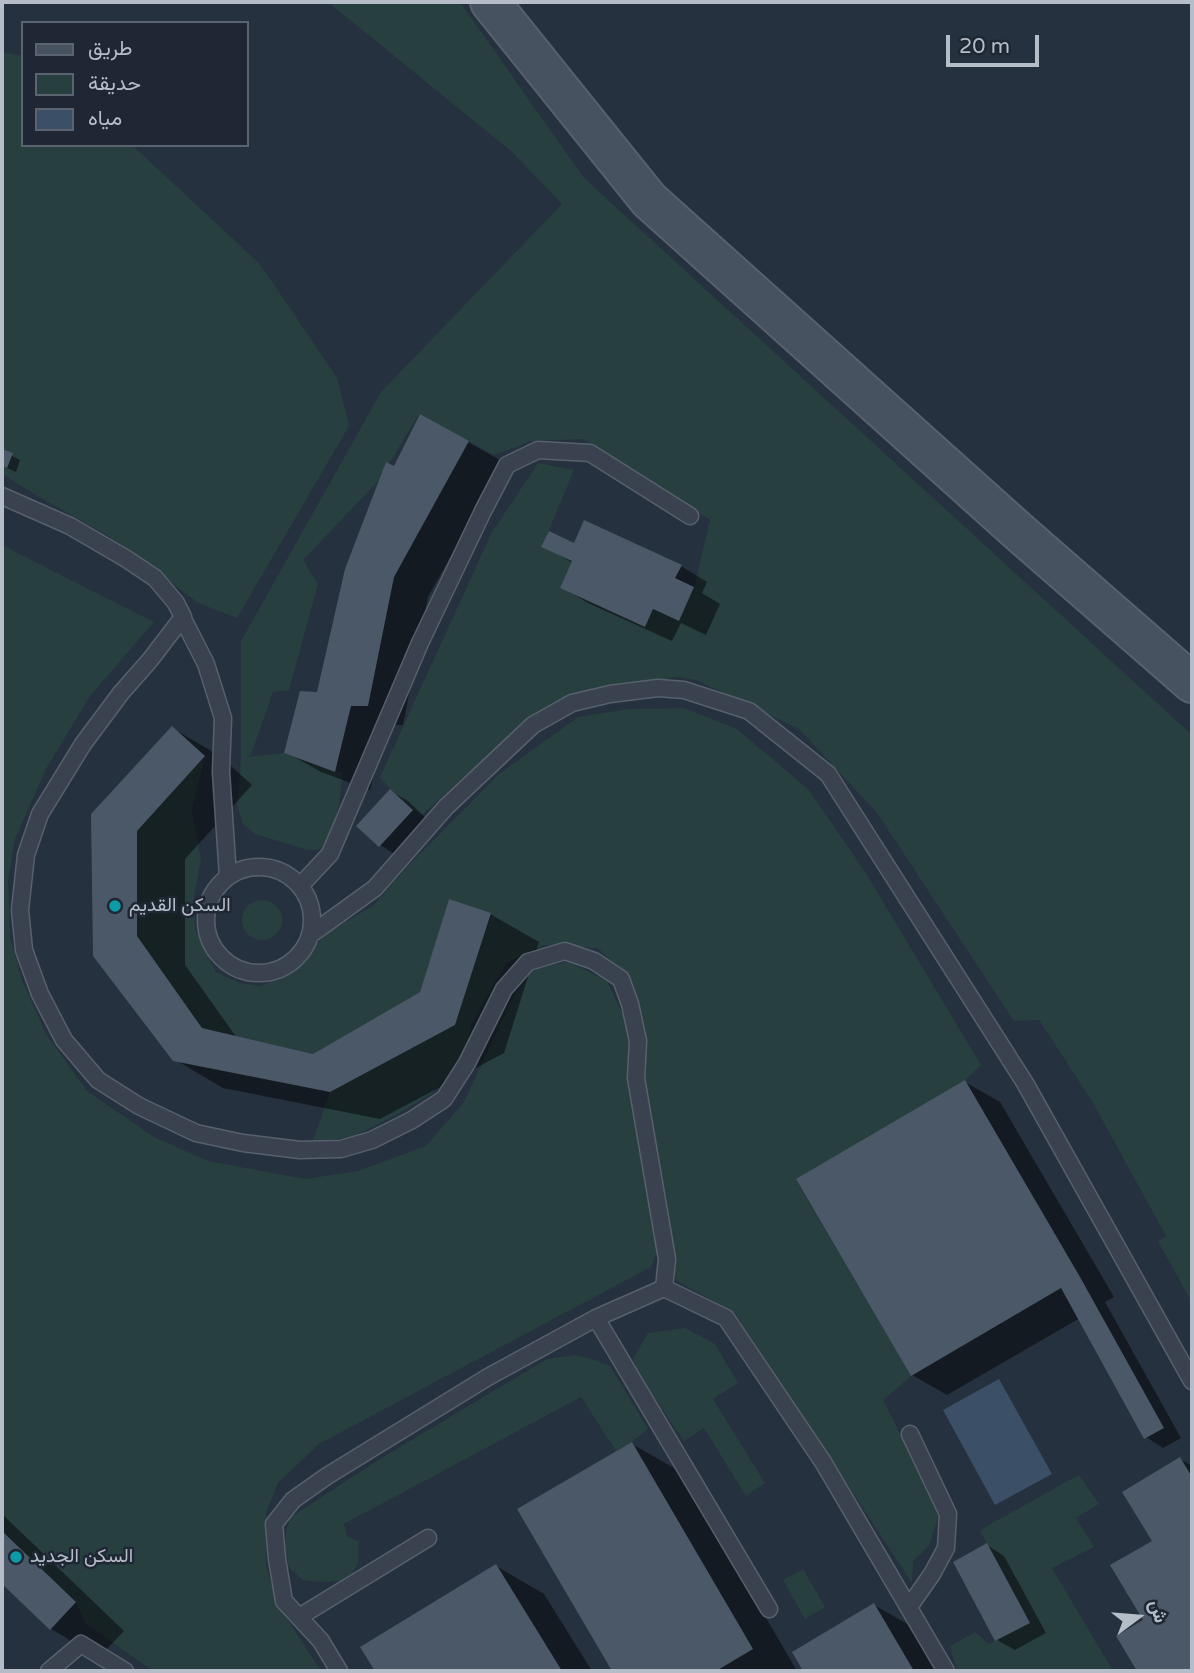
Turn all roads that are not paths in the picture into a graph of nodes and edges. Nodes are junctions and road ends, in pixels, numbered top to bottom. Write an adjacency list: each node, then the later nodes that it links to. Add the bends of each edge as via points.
1 (490, 2): 5 (main road, via 649,200)
2 (2, 496): 4 (lane, via 70,526 155,578)
3 (690, 516): 7 (lane, via 590,453 538,450 507,465 420,643 330,854)
4 (182, 617): 6 (lane, via 206,664 223,718 221,772); 9 (lane, via 83,744 40,814 26,855 20,910 24,950 64,1040 98,1080 196,1133 300,1150 341,1149 372,1140 444,1099 504,989 528,962 565,951 594,961 621,979 638,1041 636,1078 667,1259)
5 (1192, 683)
6 (228, 877): 7 (lane, via 258,866 288,875); 8 (lane, via 207,907 206,925 221,958 236,969 272,972 289,965)
7 (300, 886): 8 (lane, via 313,918)
8 (310, 935): 11 (lane, via 375,888 446,807 533,725 572,703 659,688 684,690 749,711 828,774 1026,1083)
9 (664, 1288): 10 (lane); 14 (lane, via 726,1318 823,1462)
10 (596, 1318): 15 (lane); 16 (lane, via 488,1377 293,1500 274,1524 284,1601)
11 (1192, 1381)
12 (910, 1434): 14 (lane, via 948,1514 946,1548)
13 (428, 1538): 16 (lane)
14 (909, 1607): 20 (lane)
15 (769, 1609)
16 (299, 1617): 19 (lane)
17 (49, 1671): 18 (lane, via 81,1644)
18 (125, 1671)
19 (339, 1671)
20 (946, 1671)

